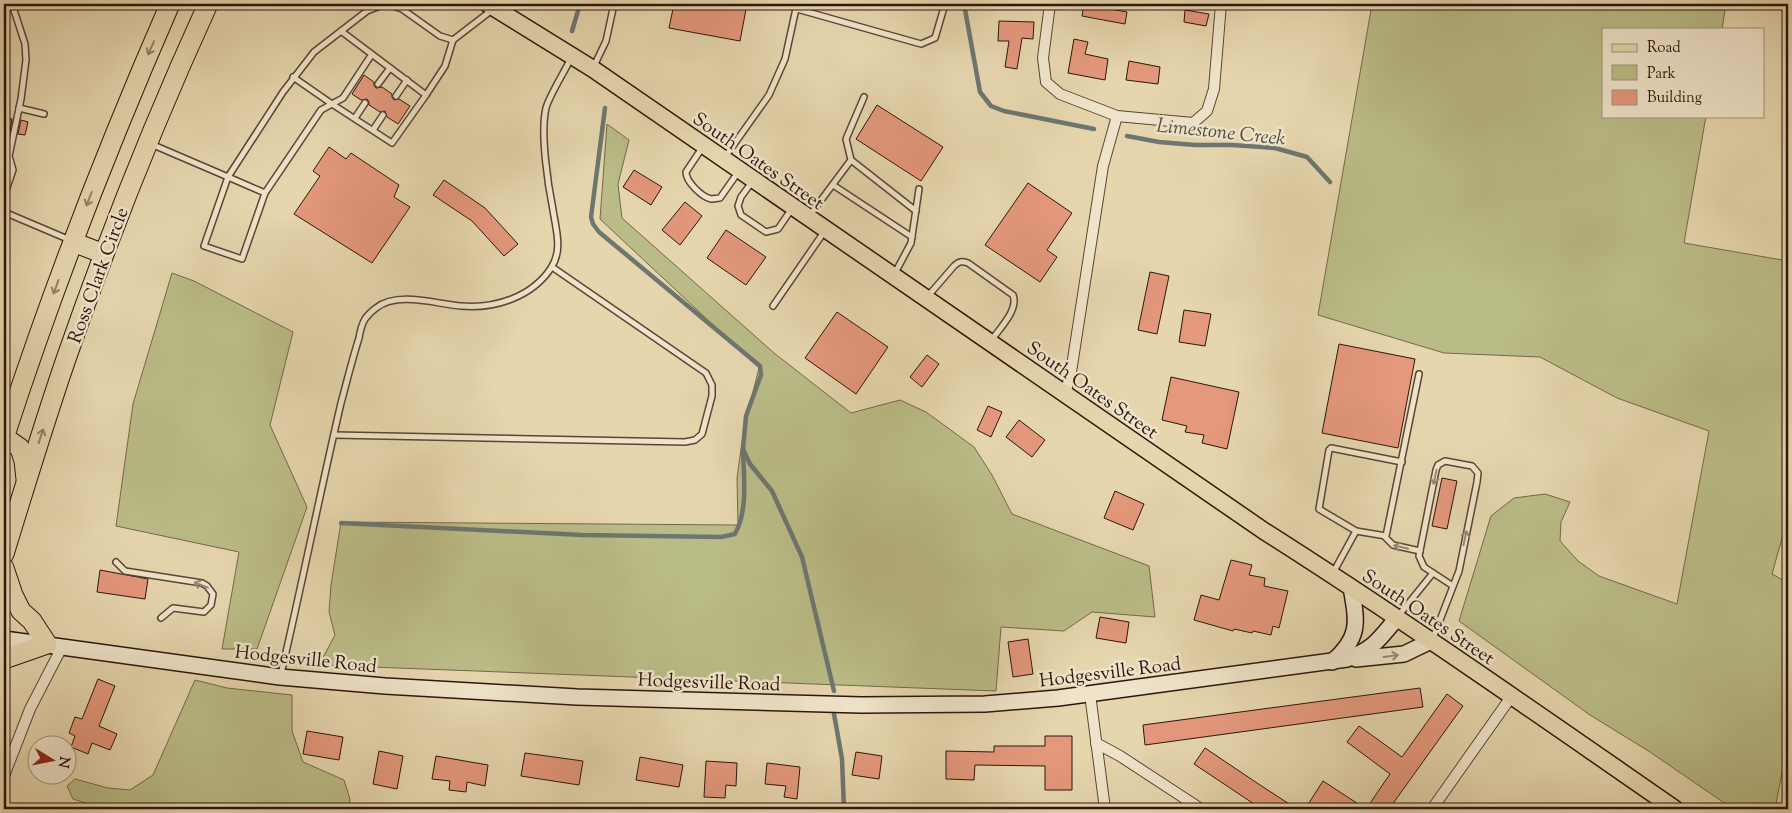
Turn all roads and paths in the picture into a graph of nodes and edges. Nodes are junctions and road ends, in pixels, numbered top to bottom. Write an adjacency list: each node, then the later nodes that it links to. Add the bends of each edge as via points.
1 (12, 4): 24 (lane, via 25,44)
2 (170, 4): 47 (highway, Ross Clark Circle, one-way to 47)
3 (208, 4): 30 (highway, Ross Clark Circle)
4 (614, 4): 15 (lane, via 606,41)
5 (945, 4): 9 (lane, via 935,38 921,44)
6 (1050, 4): 27 (street, via 1043,58 1046,82 1060,94)
7 (1221, 4): 27 (street, via 1214,89 1207,111 1193,123)
8 (491, 6): 11 (lane); 13 (main road, South Oates Street)
9 (797, 6): 32 (lane, via 785,59 769,95)
10 (341, 31): 11 (lane, via 367,11 390,5 402,9 440,36); 12 (lane); 16 (lane, via 314,52)
11 (453, 40): 19 (lane, via 445,66)
12 (372, 54): 14 (lane); 23 (lane, via 343,98)
13 (572, 56): 15 (main road, South Oates Street); 49 (lane, via 546,107 547,173 558,234 558,248)
14 (390, 68): 17 (lane); 18 (lane)
15 (592, 69): 31 (main road, South Oates Street)
16 (294, 77): 23 (lane); 35 (lane)
17 (407, 80): 19 (lane); 20 (lane)
18 (378, 84)
19 (426, 95): 29 (lane, via 392,143)
20 (396, 96)
21 (864, 97): 33 (lane, via 846,139)
22 (365, 103): 28 (lane)
23 (332, 104): 28 (lane); 39 (lane, via 321,110)
24 (19, 108): 25 (lane); 40 (lane, via 9,156 13,170)
25 (44, 114)
26 (383, 114): 29 (lane)
27 (1117, 116): 55 (street, via 1104,166)
28 (355, 118): 29 (lane)
29 (372, 130)
30 (148, 143): 35 (lane); 48 (highway, Ross Clark Circle)
31 (704, 146): 32 (main road, South Oates Street); 34 (lane, via 686,176 707,197 720,198)
32 (724, 160): 34 (main road, South Oates Street)
33 (851, 160): 37 (lane); 43 (lane)
34 (739, 170): 36 (main road, South Oates Street)
35 (228, 177): 39 (lane); 39 (lane, via 204,246 242,259)
36 (753, 180): 41 (main road, South Oates Street); 41 (lane, via 738,206 741,216 766,232 773,231 778,229)
37 (833, 185): 44 (lane); 46 (lane)
38 (919, 189): 43 (lane)
39 (265, 193)
40 (4, 196)
41 (793, 207): 44 (main road, South Oates Street)
42 (4, 212): 47 (lane)
43 (916, 212): 46 (lane)
44 (808, 218): 45 (main road, South Oates Street)
45 (826, 230): 50 (main road, South Oates Street); 52 (lane)
46 (912, 237): 50 (lane)
47 (72, 242): 48 (highway); 57 (highway, Ross Clark Circle, one-way to 57)
48 (104, 254): 59 (highway, Ross Clark Circle, one-way to 48)
49 (552, 267): 56 (lane, via 537,285 512,300 462,306 427,300 398,300 377,307 364,320); 56 (lane, via 706,373 712,385 712,396 702,434 685,442)
50 (893, 276): 51 (main road, South Oates Street)
51 (926, 299): 53 (main road, South Oates Street); 53 (lane, via 958,262 968,263 1012,295 1014,300 1011,312)
52 (773, 306)
53 (990, 343): 55 (main road, South Oates Street)
54 (1420, 374): 58 (lane)
55 (1065, 394): 67 (main road, South Oates Street, via 1264,532)
56 (334, 435): 78 (lane)
57 (4, 437): 59 (highway, via 20,448)
58 (1402, 462): 60 (lane, via 1329,450 1319,509); 61 (lane)
59 (26, 483): 63 (highway, Ross Clark Circle)
60 (1356, 531): 61 (lane); 67 (lane)
61 (1385, 537): 62 (lane, one-way to 61, via 1393,545)
62 (1420, 551): 66 (lane, via 1421,562); 68 (lane, one-way to 62, via 1477,482 1478,473 1472,466 1445,461 1438,465)
63 (4, 554)
64 (116, 562): 70 (lane, one-way to 64, via 173,608 204,612 211,605 213,594 202,584 125,570)
65 (4, 568): 74 (highway, via 21,611)
66 (1433, 573): 68 (lane); 71 (lane)
67 (1332, 575): 69 (main road, South Oates Street)
68 (1454, 586): 73 (lane)
69 (1351, 587): 71 (main road, South Oates Street); 77 (street, via 1354,633 1344,651)
70 (161, 618)
71 (1397, 618): 73 (main road, South Oates Street); 76 (street, Hodgesville Road, via 1376,644)
72 (4, 639): 74 (street, Hodgesville Road)
73 (1431, 641): 76 (street, one-way to 73, via 1404,654); 80 (main road, South Oates Street)
74 (54, 645): 75 (highway); 78 (street, Hodgesville Road); 82 (street)
75 (4, 659)
76 (1347, 660): 77 (street, Hodgesville Road)
77 (1332, 662): 79 (street, Hodgesville Road)
78 (280, 678): 79 (street, Hodgesville Road, via 500,693 852,705 985,704)
79 (1090, 694): 81 (street)
80 (1512, 696): 85 (street); 86 (main road, South Oates Street)
81 (1096, 743): 83 (street); 84 (street)
82 (4, 776)
83 (1105, 809)
84 (1201, 809)
85 (1432, 809)
86 (1675, 809)

